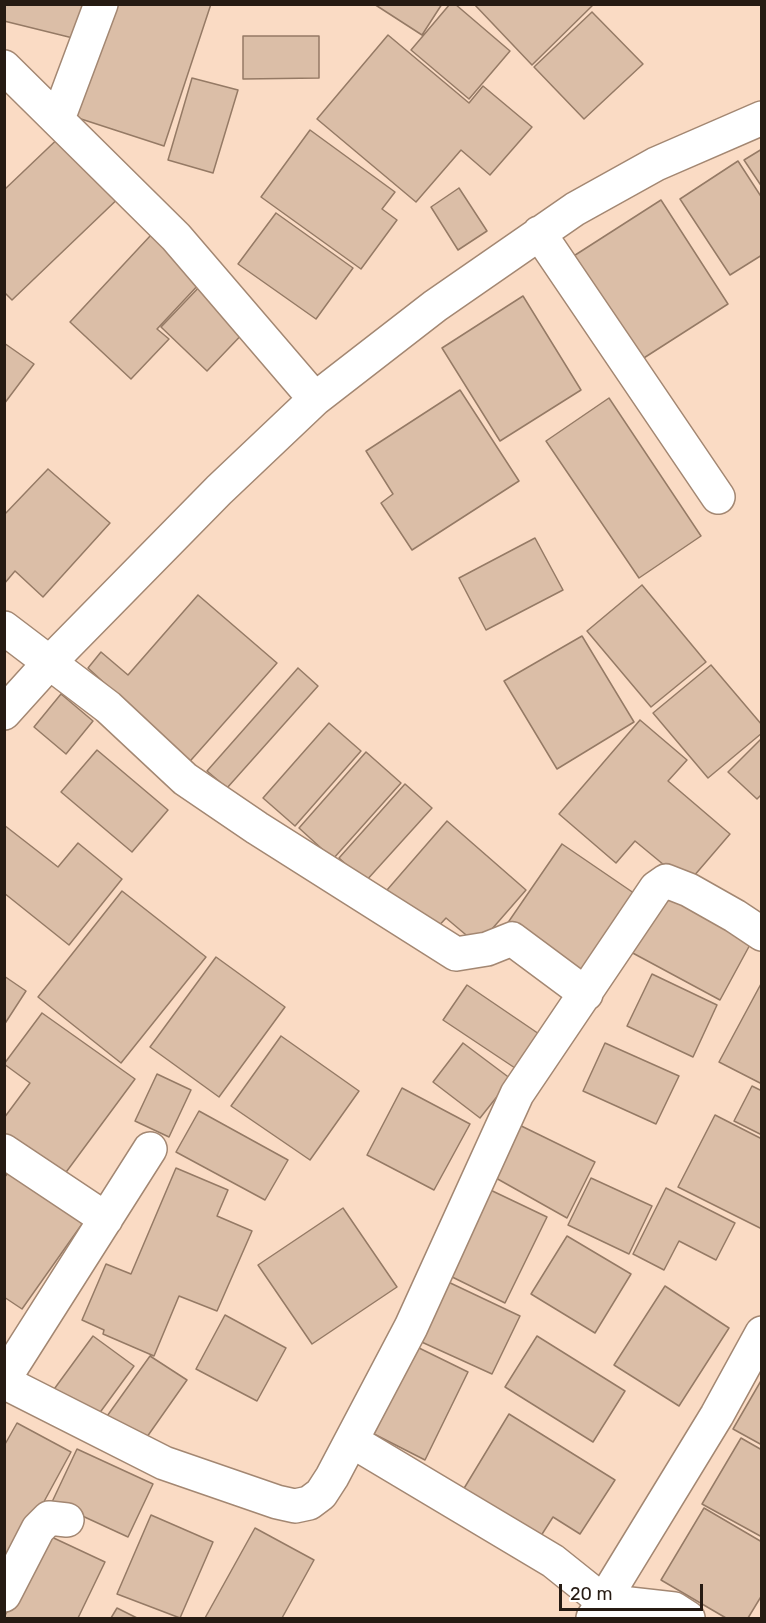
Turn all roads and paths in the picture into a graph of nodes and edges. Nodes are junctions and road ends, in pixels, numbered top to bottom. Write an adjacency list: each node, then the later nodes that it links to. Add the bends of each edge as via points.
1 (101, 4): 4 (street)
2 (9, 81): 4 (street)
3 (762, 118): 5 (street, via 656,164)
4 (58, 119): 6 (street, via 176,237)
5 (539, 234): 6 (street, via 435,306); 7 (street)
6 (315, 399): 9 (street, via 219,490)
7 (718, 497)
8 (4, 628): 9 (street)
9 (50, 662): 10 (street); 12 (street, via 108,707 185,779 456,954 512,939)
10 (4, 713)
11 (762, 934): 12 (street, via 689,890 666,881 656,888)
12 (586, 994): 18 (street, via 510,1107 411,1327)
13 (150, 1149): 15 (street)
14 (4, 1151): 15 (street)
15 (106, 1219): 17 (street)
16 (762, 1333): 21 (street, via 717,1415)
17 (4, 1381): 18 (street, via 164,1463 295,1506 309,1503 321,1494)
18 (352, 1441): 21 (street, via 553,1561)
19 (68, 1520): 20 (street, via 49,1518 38,1529)
20 (4, 1594)
21 (598, 1610): 22 (street, via 674,1609)
22 (688, 1618)

